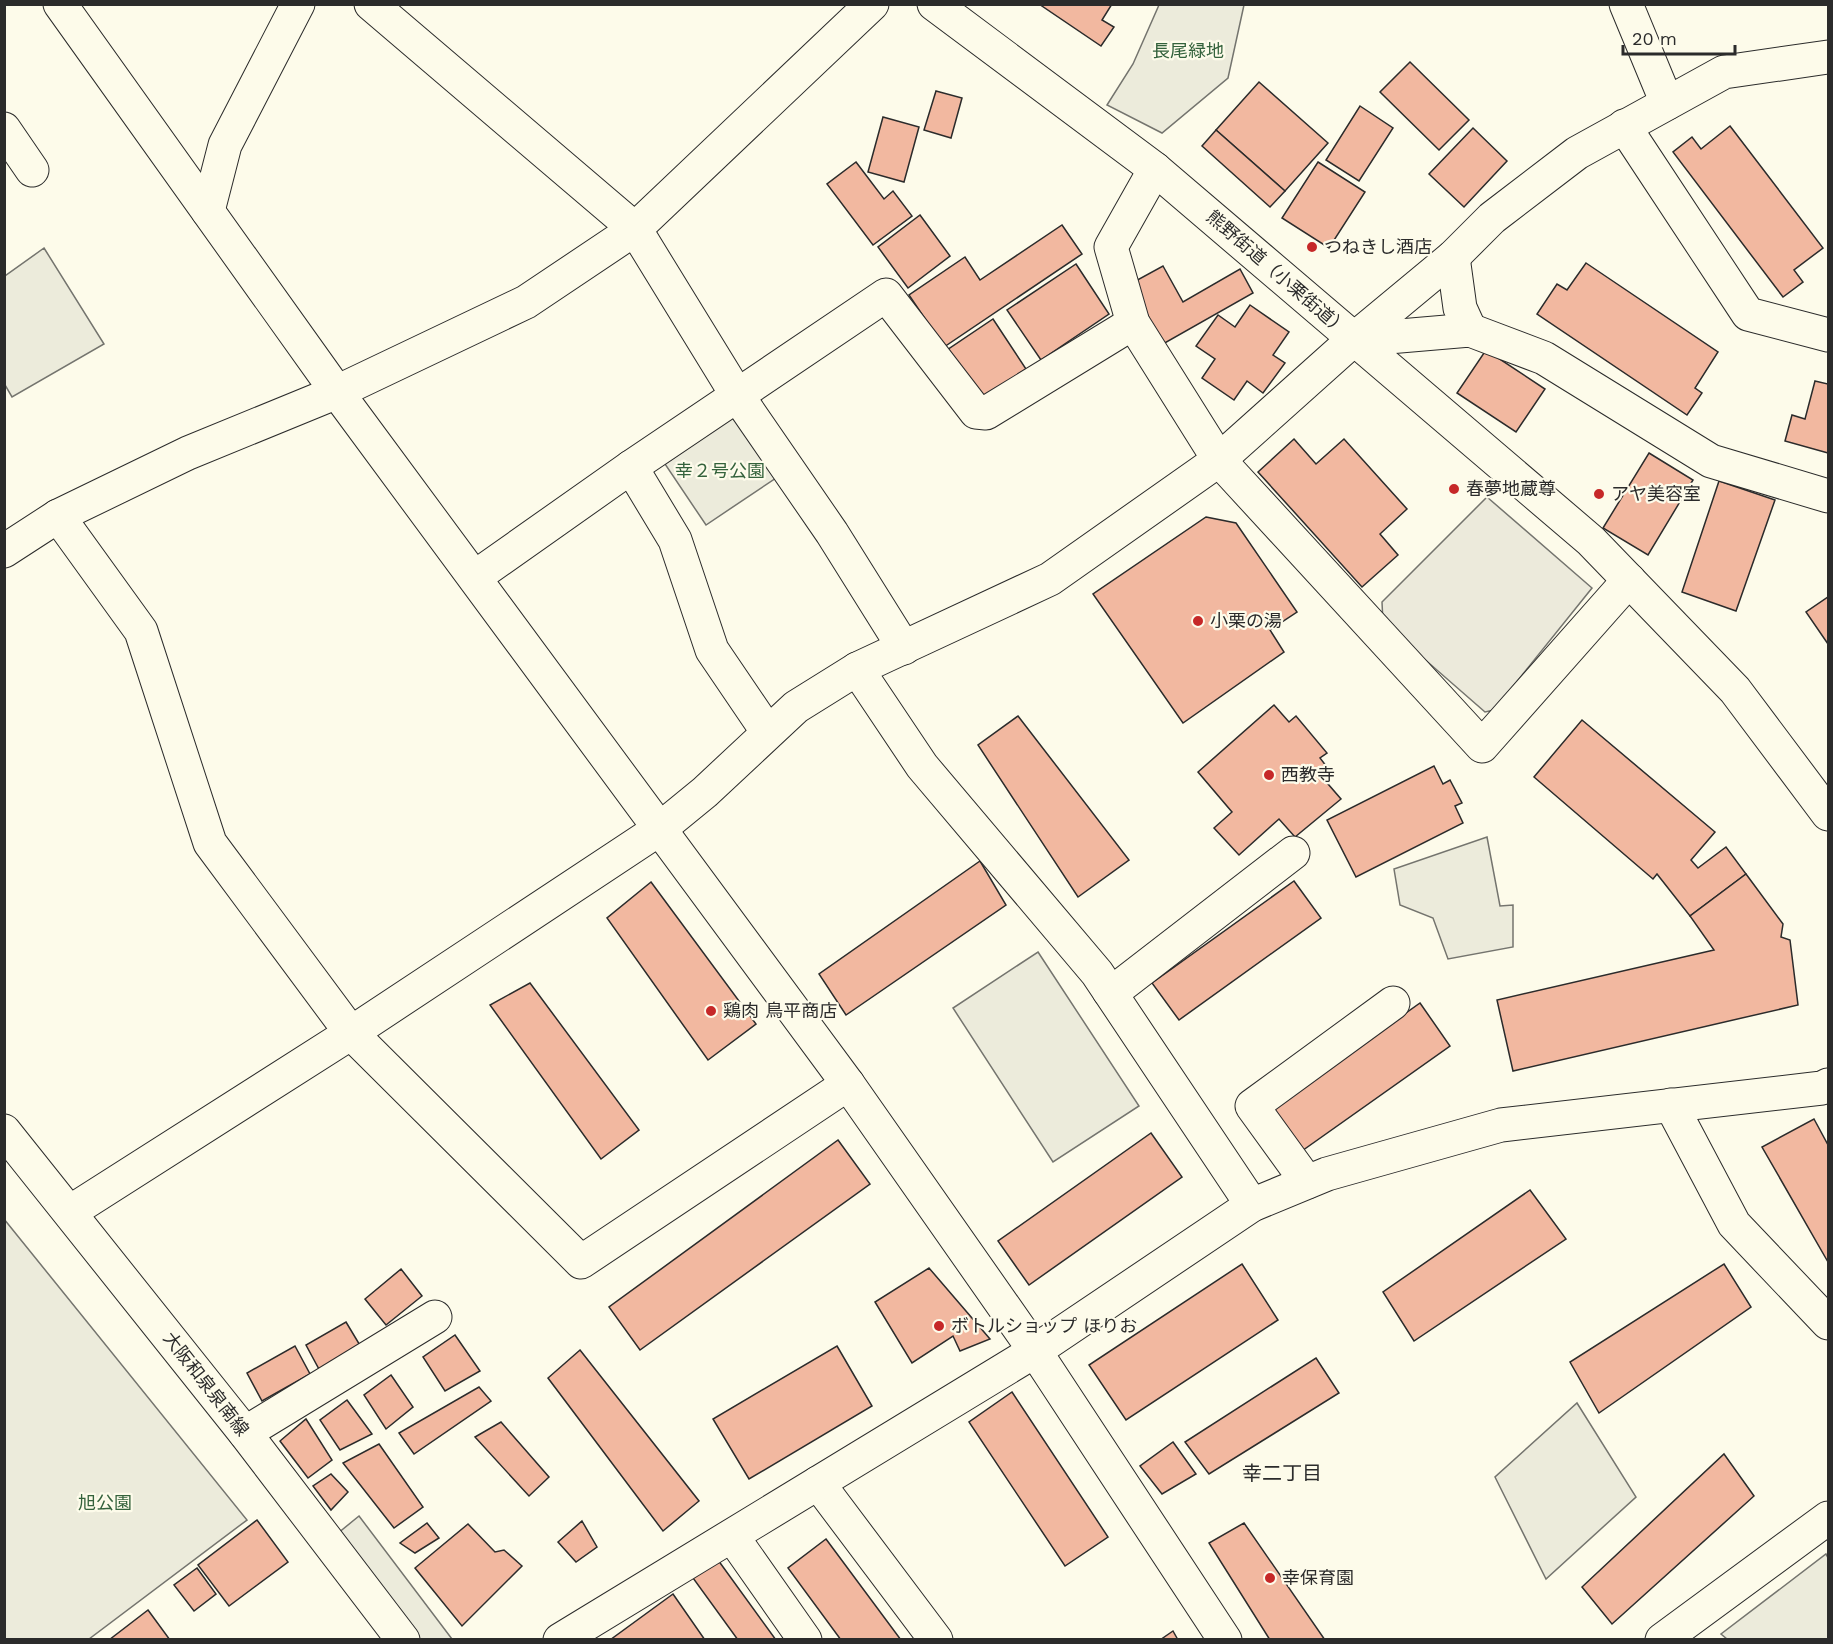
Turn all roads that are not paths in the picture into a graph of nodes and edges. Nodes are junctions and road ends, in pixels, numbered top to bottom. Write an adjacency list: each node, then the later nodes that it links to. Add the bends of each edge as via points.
1 (60, 4): 13 (street)
2 (298, 4): 13 (street, via 225,145)
3 (371, 4): 14 (street)
4 (872, 4): 14 (street)
5 (934, 4): 11 (street, 熊野街道（小栗街道）)
6 (1626, 4): 8 (street)
7 (1828, 57): 8 (street, via 1724,72)
8 (1667, 103): 9 (street)
9 (1624, 126): 15 (street, via 1577,153 1491,218); 18 (street, via 1748,314)
10 (4, 129): 12 (street)
11 (1155, 169): 16 (street, via 1111,247); 19 (street, 熊野街道（小栗街道）)
12 (33, 170)
13 (208, 211): 20 (street)
14 (635, 229): 20 (street, via 526,302); 21 (street)
15 (1453, 257): 17 (street, via 1460,308); 19 (street)
16 (1133, 323): 21 (street, via 986,413 976,412 886,295); 22 (street)
17 (1470, 330): 19 (street, 熊野街道（小栗街道）); 24 (street, 熊野街道（小栗街道）, via 1544,358 1711,461)
18 (1828, 335)
19 (1353, 339): 22 (street); 29 (street, via 1591,541)
20 (337, 392): 25 (street, via 188,453); 28 (street)
21 (737, 394): 23 (street); 30 (street, via 832,533)
22 (1219, 460): 29 (street, via 1482,746); 30 (street, via 1050,579)
23 (631, 467): 28 (street); 32 (street, via 675,540 712,650)
24 (1814, 492): 26 (street)
25 (58, 516): 27 (street); 38 (street, via 141,631 210,843)
26 (1828, 518)
27 (5, 549)
28 (475, 577): 34 (street)
29 (1629, 580): 33 (street, via 1736,690)
30 (904, 648): 31 (street)
31 (857, 669): 32 (street, via 796,707); 36 (street, via 922,766)
32 (768, 731): 34 (street)
33 (1828, 814)
34 (661, 828): 38 (street); 39 (street)
35 (1293, 853): 36 (street)
36 (1109, 991): 44 (street)
37 (1393, 1003): 43 (street, via 1252,1106)
38 (351, 1033): 39 (street, via 581,1262); 45 (street)
39 (848, 1084): 48 (street)
40 (1826, 1091): 41 (street)
41 (1671, 1106): 43 (street, via 1500,1125); 47 (street, via 1734,1224)
42 (4, 1131): 45 (street, 大阪和泉泉南線)
43 (1307, 1182): 44 (street)
44 (1252, 1205): 48 (street)
45 (70, 1212): 49 (street, 大阪和泉泉南線)
46 (435, 1317): 49 (street)
47 (1828, 1323)
48 (1035, 1351): 50 (street); 57 (street)
49 (245, 1433): 53 (street, 大阪和泉泉南線)
50 (818, 1483): 52 (street); 56 (street)
51 (1828, 1518): 58 (street)
52 (732, 1536): 54 (street); 55 (street)
53 (403, 1640)
54 (560, 1640)
55 (805, 1640)
56 (936, 1640)
57 (1225, 1640)
58 (1662, 1640)

